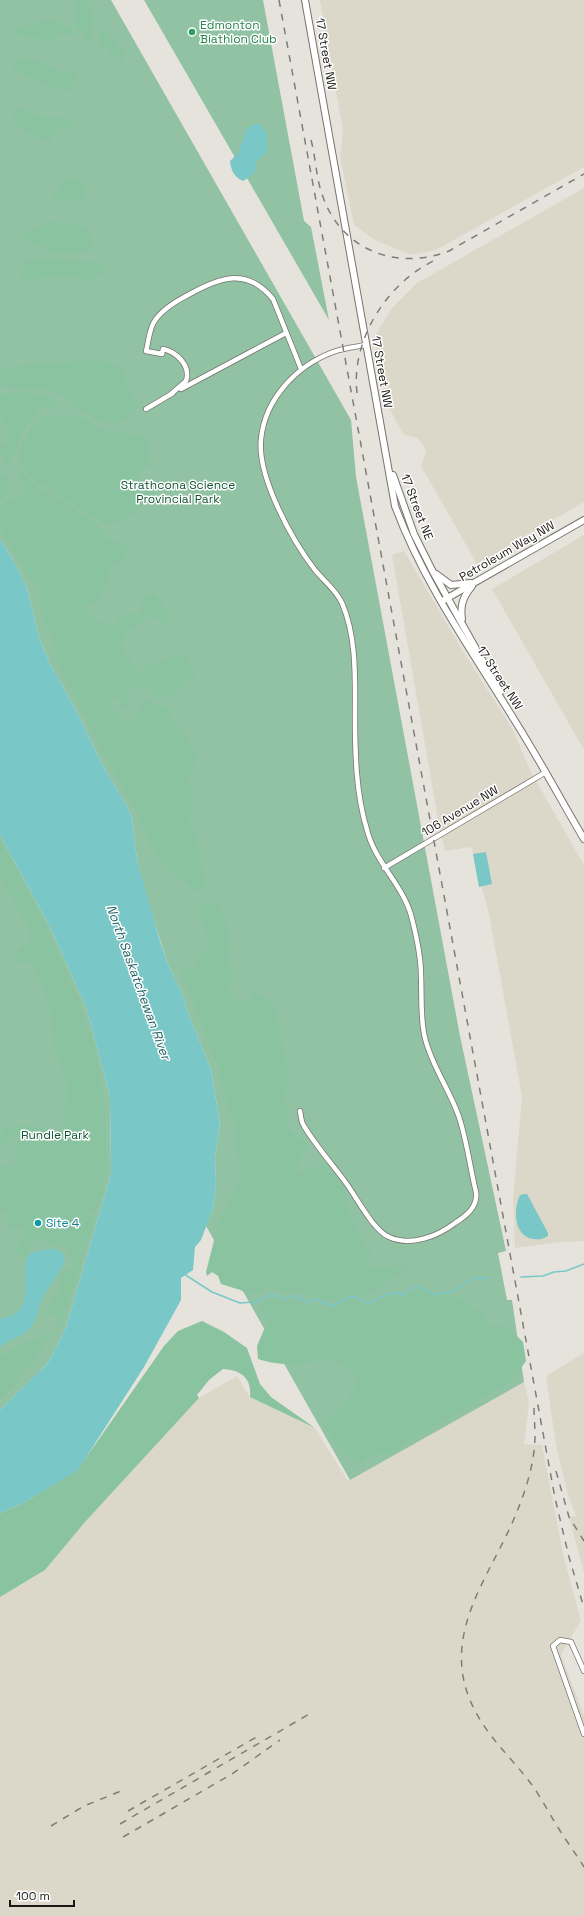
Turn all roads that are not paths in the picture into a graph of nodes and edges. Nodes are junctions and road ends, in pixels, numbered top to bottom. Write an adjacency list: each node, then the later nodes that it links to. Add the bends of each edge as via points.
1 (305, 0): 3 (main road, 17 Street NW)
2 (286, 333): 4 (street); 5 (street); 5 (street, via 273,299 261,286 252,281 222,279 198,290 172,304 156,318 151,329 146,351 162,354 163,349 174,353 187,370 186,381)
3 (366, 345): 4 (street, via 332,352); 7 (main road, 17 Street NW)
4 (301, 369): 17 (street, via 286,382 265,420 261,441 262,465 267,482 296,542 315,570 338,595 347,616 354,668 359,788 366,830)
5 (171, 394): 6 (street)
6 (146, 409)
7 (385, 449): 9 (main road, 17 Street NE, via 404,510); 12 (main road, 17 Street NW, via 395,506 425,574)
8 (584, 520): 10 (main road, Petroleum Way NW)
9 (432, 570): 10 (main road, via 450,584); 11 (main road)
10 (474, 583): 11 (main road, Petroleum Way NW); 13 (main road, via 461,605)
11 (447, 598): 12 (main road, Petroleum Way NW); 13 (main road)
12 (441, 602): 14 (main road, 17 Street NW)
13 (462, 623): 14 (main road, 17 Street NW)
14 (515, 721): 15 (main road, 17 Street NW)
15 (546, 772): 16 (main road, 17 Street NW); 17 (street, 106 Avenue NW)
16 (584, 839)
17 (384, 868): 18 (street, via 410,913 421,966 425,1039 432,1061 458,1116 476,1192 475,1204 465,1216 440,1233 404,1241 388,1237 376,1226 346,1182 320,1151 303,1124)
18 (300, 1111)
19 (584, 1671): 20 (street, via 571,1642 560,1640 553,1646)
20 (584, 1734)

